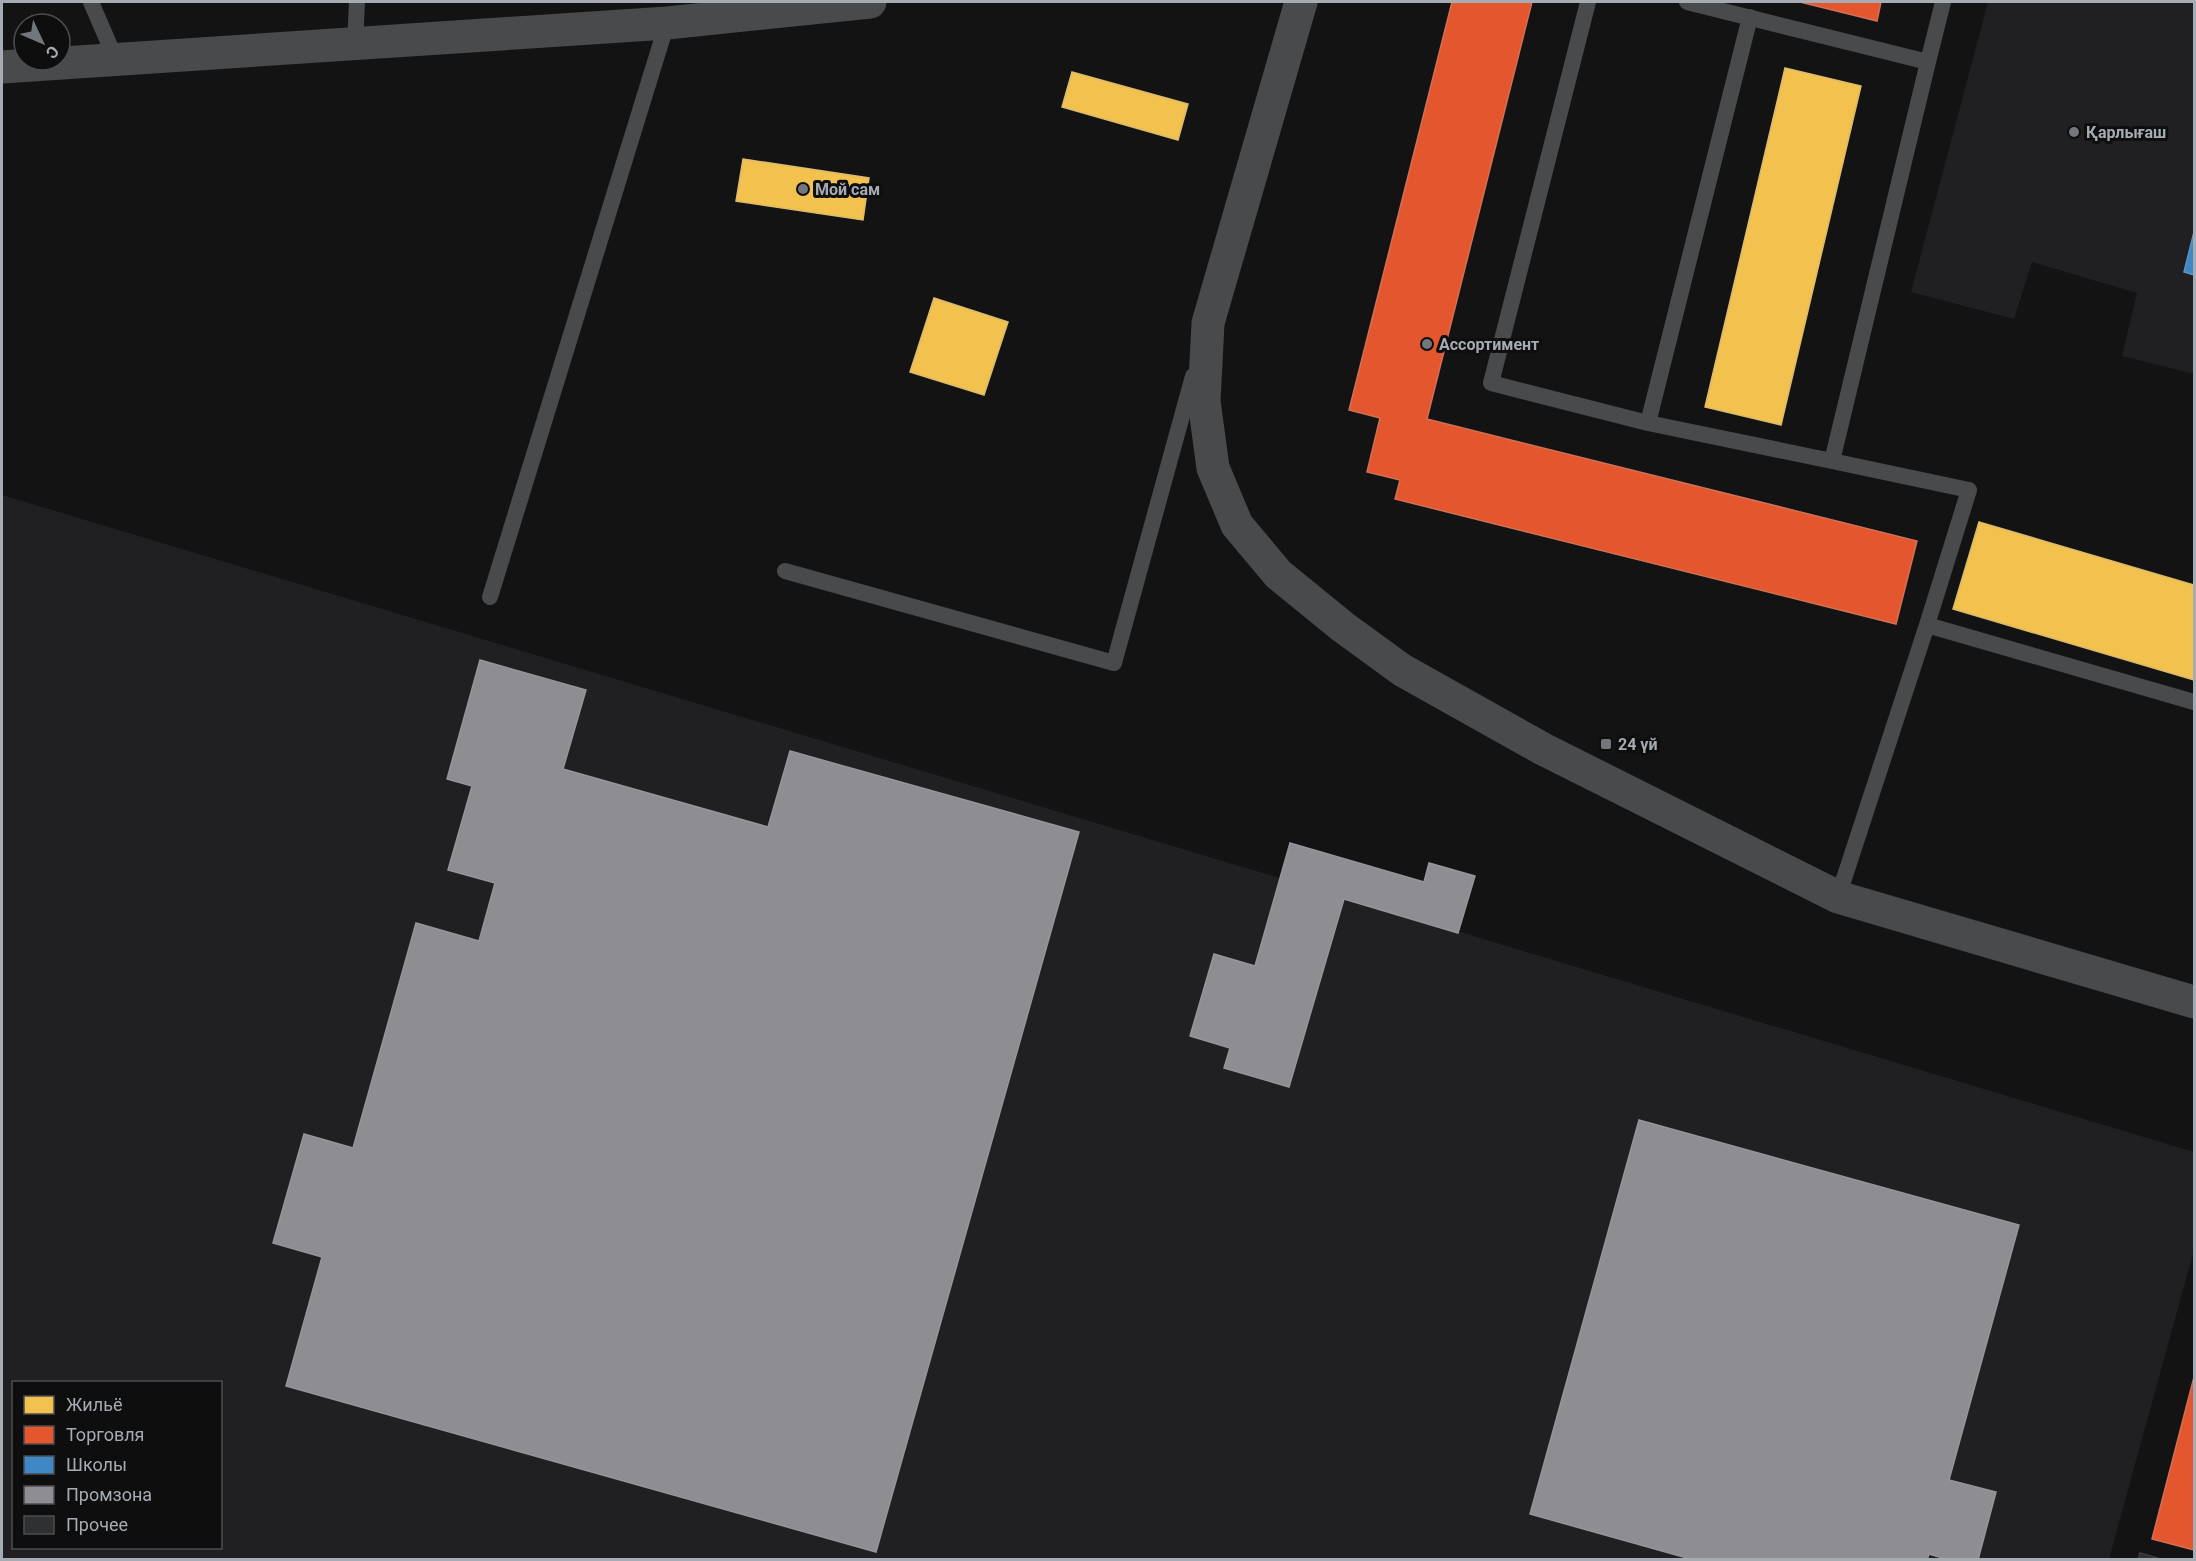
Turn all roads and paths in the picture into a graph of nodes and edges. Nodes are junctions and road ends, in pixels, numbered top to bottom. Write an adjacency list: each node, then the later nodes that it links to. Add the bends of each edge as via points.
1 (91, 2): 11 (lane)
2 (357, 2): 10 (lane)
3 (870, 2): 9 (street)
4 (1301, 2): 14 (street)
5 (1588, 2): 15 (lane, via 1491,383)
6 (1687, 2): 8 (lane)
7 (1942, 2): 12 (lane)
8 (1750, 17): 12 (lane); 15 (lane)
9 (667, 23): 10 (street); 18 (lane)
10 (355, 44): 11 (street)
11 (116, 60): 13 (street)
12 (1928, 63): 16 (lane)
13 (2, 67)
14 (1208, 323): 17 (lane, via 1114,663); 21 (street, via 1204,401 1213,468 1238,525 1278,574 1402,670 1543,749)
15 (1648, 423): 16 (lane)
16 (1832, 461): 19 (lane, via 1969,490)
17 (785, 571)
18 (490, 597)
19 (1928, 625): 20 (lane); 21 (lane)
20 (2194, 702)
21 (1838, 897): 22 (street)
22 (2194, 1002)

